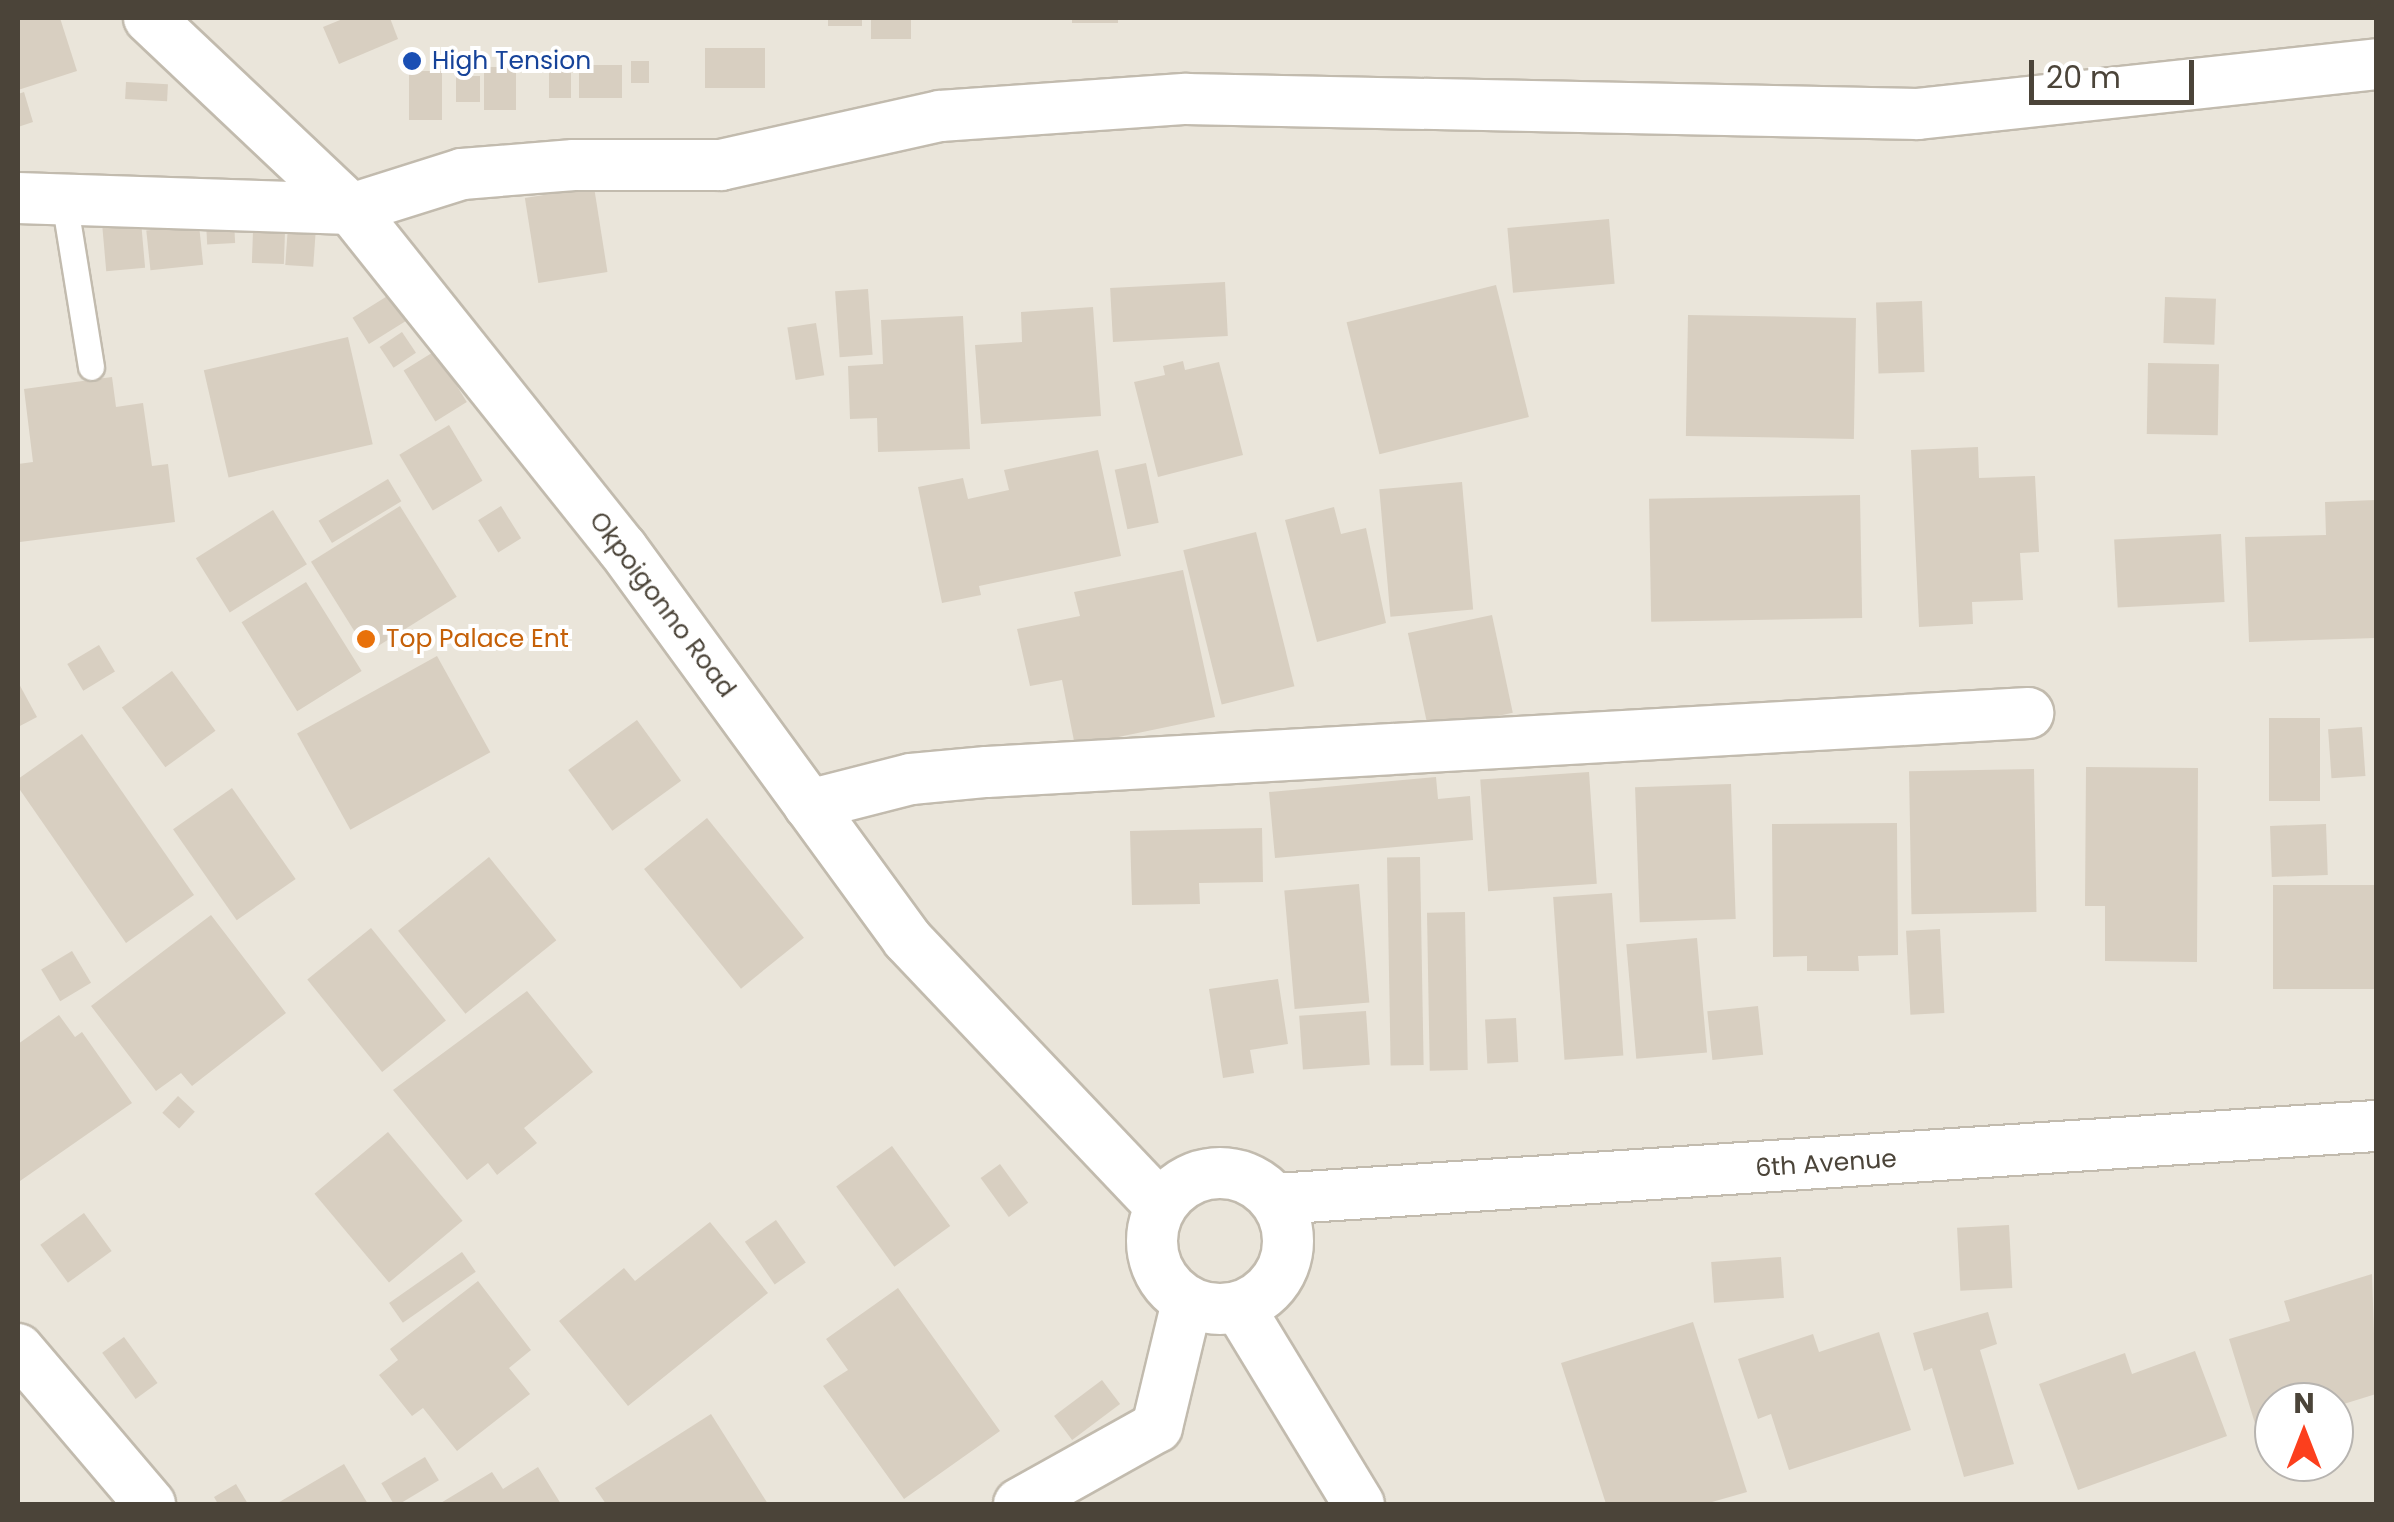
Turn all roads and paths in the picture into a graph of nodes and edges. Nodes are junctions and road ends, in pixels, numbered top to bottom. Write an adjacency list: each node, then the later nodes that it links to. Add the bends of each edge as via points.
1 (150, 18): 4 (street, Okpoigonno Road)
2 (2376, 64): 4 (street, via 1918,114 1186,99 978,113 721,165 574,165 462,174)
3 (41, 199): 4 (street); 5 (lane)
4 (351, 209): 7 (street, Okpoigonno Road, via 622,548)
5 (92, 367)
6 (2028, 714): 7 (street, via 987,772 911,779)
7 (809, 805): 10 (street, Okpoigonno Road, via 907,939)
8 (2376, 1126): 9 (street, 6th Avenue)
9 (1276, 1199): 10 (street, via 1230,1172 1190,1180); 12 (street, via 1288,1230 1286,1262 1268,1291)
10 (1160, 1206): 11 (street, via 1151,1242 1161,1276)
11 (1187, 1302): 12 (street, via 1213,1310); 15 (street, via 1157,1427)
12 (1239, 1307): 16 (street)
13 (18, 1349): 14 (street)
14 (150, 1504)
15 (1019, 1504)
16 (1359, 1504)

